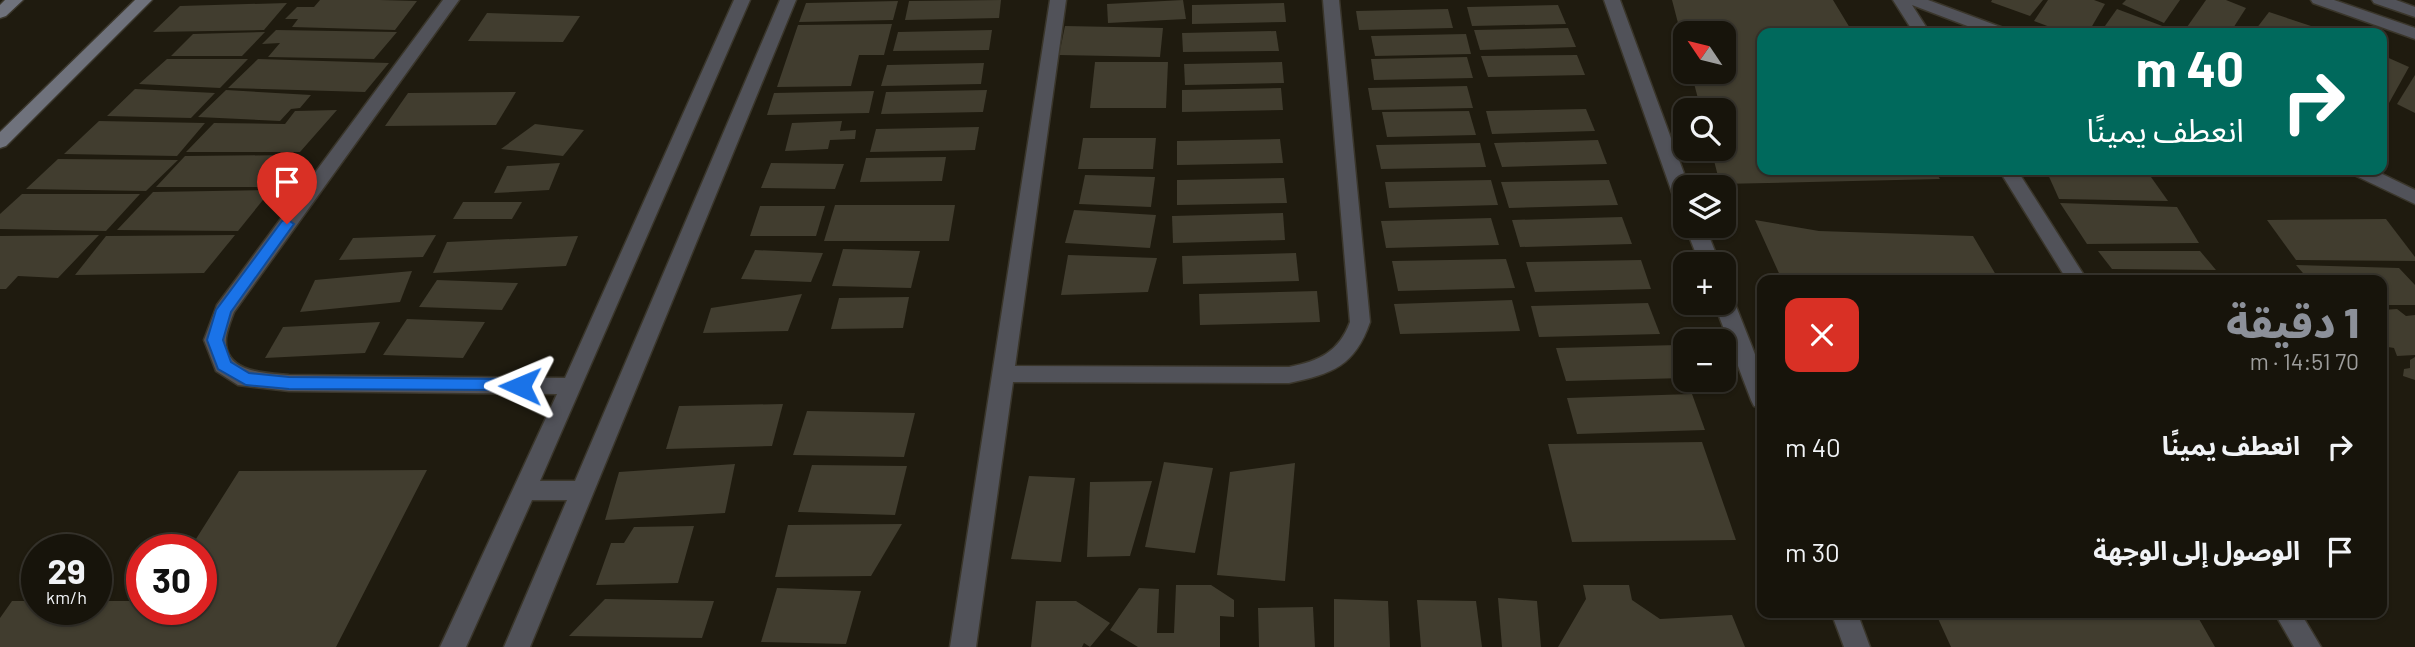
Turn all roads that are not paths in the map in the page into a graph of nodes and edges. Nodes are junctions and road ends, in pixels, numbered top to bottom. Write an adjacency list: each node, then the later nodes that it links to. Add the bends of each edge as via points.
1 (15, 0): 14 (street)
2 (144, 0): 18 (street)
3 (451, 0): 26 (street, via 223,310 215,340 224,365 246,379)
4 (742, 0): 26 (street)
5 (788, 0): 28 (street)
6 (1058, 0): 25 (street)
7 (1331, 0): 25 (street, via 1360,322 1355,342 1339,358 1317,369 1289,374)
8 (1612, 0): 19 (street)
9 (1901, 0): 15 (street)
10 (1913, 0): 16 (street)
11 (2380, 0): 13 (street)
12 (2326, 1): 17 (street)
13 (2415, 12)
14 (0, 13)
15 (1919, 28)
16 (1987, 28)
17 (2415, 34)
18 (0, 142)
19 (1676, 175)
20 (2010, 175): 23 (street)
21 (2369, 175): 22 (street)
22 (2415, 198)
23 (2074, 275)
24 (1729, 315): 27 (street)
25 (1003, 374): 34 (street)
26 (572, 386): 29 (street)
27 (1757, 387)
28 (583, 490): 29 (street); 33 (street)
29 (524, 491): 32 (street)
30 (1846, 618): 35 (street)
31 (2290, 618): 36 (street)
32 (453, 647)
33 (517, 647)
34 (963, 647)
35 (1857, 647)
36 (2308, 647)

